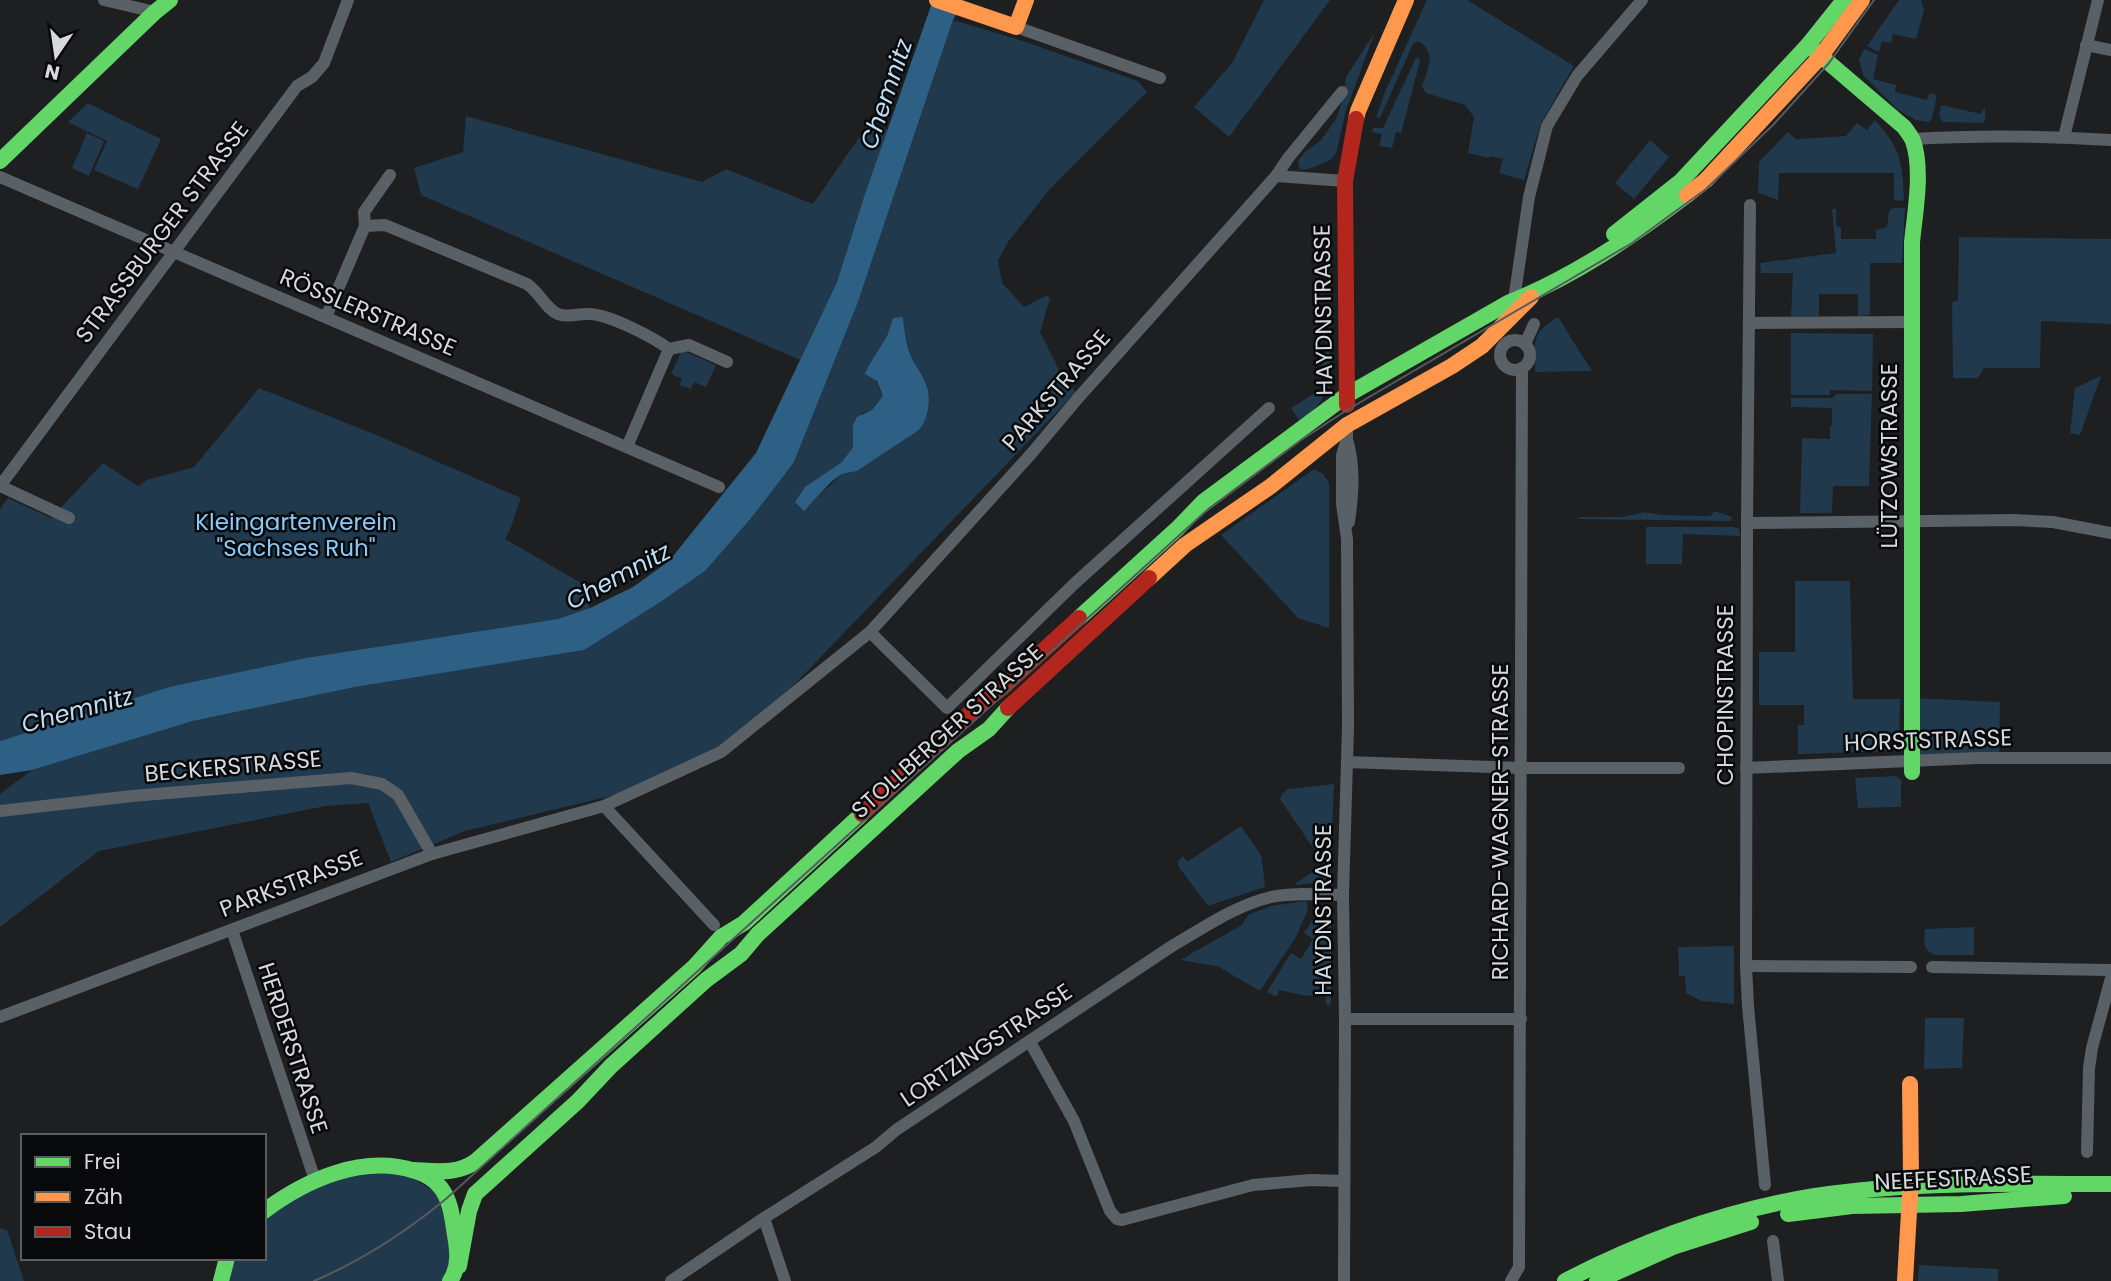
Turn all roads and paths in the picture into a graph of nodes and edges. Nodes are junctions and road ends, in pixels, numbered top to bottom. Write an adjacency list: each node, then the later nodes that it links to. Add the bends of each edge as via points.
1 (104, 0): 11 (street)
2 (170, 0): 11 (main road)
3 (348, 0): 29 (street, STRASSBURGER STRASSE, via 324,63 297,86)
4 (937, 0): 12 (main road)
5 (1026, 0): 12 (main road)
6 (1406, 0): 26 (main road, via 1358,111)
7 (1642, 0): 32 (street, via 1577,76 1547,126 1529,197)
8 (1844, 0): 13 (main road, STOLLBERGER STRASSE)
9 (1862, 0): 16 (main road, STOLLBERGER STRASSE)
10 (2098, 0): 14 (street)
11 (155, 12): 22 (main road)
12 (1016, 27): 17 (street)
13 (1808, 45): 16 (main road); 30 (main road, STOLLBERGER STRASSE, via 1681,181)
14 (2086, 45): 15 (street); 19 (street)
15 (2111, 50)
16 (1821, 56): 20 (main road); 30 (main road, STOLLBERGER STRASSE, via 1706,180 1637,232)
17 (1160, 78)
18 (1342, 92): 24 (street, PARKSTRASSE)
19 (2064, 137): 20 (street); 21 (street)
20 (1912, 139): 34 (main road, LÜTZOWSTRASSE, via 1916,170)
21 (2111, 140)
22 (0, 161)
23 (390, 175): 28 (street, via 364,212)
24 (1276, 176): 26 (street); 51 (street, PARKSTRASSE)
25 (0, 177): 29 (street, RÖSSLERSTRASSE)
26 (1345, 181): 41 (main road, HAYDNSTRASSE)
27 (1750, 205): 35 (street, CHOPINSTRASSE)
28 (365, 226): 33 (street); 38 (street, via 385,225 527,284 554,313 600,315 654,338)
29 (173, 251): 33 (street, RÖSSLERSTRASSE); 45 (street, STRASSBURGER STRASSE)
30 (1578, 267): 31 (main road, STOLLBERGER STRASSE)
31 (1536, 292): 32 (main road, STOLLBERGER STRASSE); 43 (main road, STOLLBERGER STRASSE, via 1482,346)
32 (1514, 300): 41 (main road, STOLLBERGER STRASSE)
33 (326, 317): 44 (street, RÖSSLERSTRASSE)
34 (1912, 322): 35 (street); 48 (main road, LÜTZOWSTRASSE)
35 (1749, 323): 49 (street, CHOPINSTRASSE)
36 (1534, 324): 37 (street, RICHARD-WAGNER-STRASSE)
37 (1525, 344): 40 (street, RICHARD-WAGNER-STRASSE, via 1529,359); 40 (street, via 1509,341 1500,353 1507,368)
38 (668, 349): 39 (street, via 689,345); 44 (street)
39 (727, 362)
40 (1522, 368): 55 (street, RICHARD-WAGNER-STRASSE)
41 (1347, 395): 43 (main road, HAYDNSTRASSE); 75 (main road, STOLLBERGER STRASSE, via 1203,502 744,923 721,937 694,967 466,1169)
42 (1269, 408): 51 (street, via 1074,584 947,709)
43 (1347, 432): 53 (street, HAYDNSTRASSE, via 1342,455 1347,539); 87 (main road, STOLLBERGER STRASSE, via 1185,545 989,729 958,751 475,1194 468,1207)
44 (627, 447): 46 (street, RÖSSLERSTRASSE)
45 (0, 486): 47 (street)
46 (719, 487)
47 (69, 518)
48 (1912, 520): 49 (street); 50 (street, via 2053,522); 54 (main road, LÜTZOWSTRASSE)
49 (1747, 523): 57 (street, CHOPINSTRASSE)
50 (2111, 533)
51 (870, 632): 58 (street, PARKSTRASSE, via 721,752)
52 (2111, 758): 54 (street, HORSTSTRASSE)
53 (1347, 762): 55 (street); 61 (street, HAYDNSTRASSE)
54 (1912, 766): 57 (street, HORSTSTRASSE)
55 (1521, 768): 56 (street); 71 (street, RICHARD-WAGNER-STRASSE)
56 (1679, 768)
57 (1746, 768): 64 (street, CHOPINSTRASSE)
58 (604, 806): 60 (street, PARKSTRASSE); 62 (street)
59 (0, 811): 60 (street, BECKERSTRASSE, via 351,778 382,784 398,795)
60 (432, 854): 63 (street, PARKSTRASSE)
61 (1343, 895): 70 (street, HAYDNSTRASSE); 72 (street, LORTZINGSTRASSE, via 1288,895 1251,904 1172,946)
62 (714, 925)
63 (232, 930): 69 (street, PARKSTRASSE); 76 (street, HERDERSTRASSE)
64 (1746, 966): 65 (street); 79 (street, CHOPINSTRASSE)
65 (1910, 967)
66 (1932, 967): 67 (street)
67 (2111, 970)
68 (2111, 978): 74 (street, via 2089,1068)
69 (0, 1017)
70 (1345, 1019): 71 (street); 77 (street, HAYDNSTRASSE)
71 (1521, 1019): 88 (street, RICHARD-WAGNER-STRASSE, via 1519,1267)
72 (1030, 1042): 77 (street, via 1074,1121 1117,1219 1259,1184); 84 (street, LORTZINGSTRASSE)
73 (1910, 1084): 80 (main road)
74 (2087, 1152)
75 (412, 1170): 76 (main road, STOLLBERGER STRASSE, via 361,1167); 87 (main road, via 432,1179 447,1199)
76 (315, 1180): 83 (main road, STOLLBERGER STRASSE)
77 (1344, 1181): 92 (street, HAYDNSTRASSE)
78 (2111, 1184): 80 (main road, NEEFESTRASSE)
79 (1765, 1185)
80 (1911, 1186): 82 (main road); 93 (main road, NEEFESTRASSE, via 1812,1196 1716,1218 1617,1254)
81 (2111, 1196): 82 (main road, NEEFESTRASSE)
82 (1910, 1204): 94 (main road, NEEFESTRASSE, via 1861,1205 1759,1220 1645,1258); 96 (main road)
83 (266, 1210)
84 (764, 1218): 90 (street, LORTZINGSTRASSE); 91 (street)
85 (1773, 1241): 95 (street)
86 (227, 1260): 89 (main road)
87 (457, 1276)
88 (1513, 1278)
89 (221, 1281)
90 (671, 1281)
91 (785, 1281)
92 (1344, 1281)
93 (1565, 1281)
94 (1597, 1281)
95 (1779, 1281)
96 (1905, 1281)

